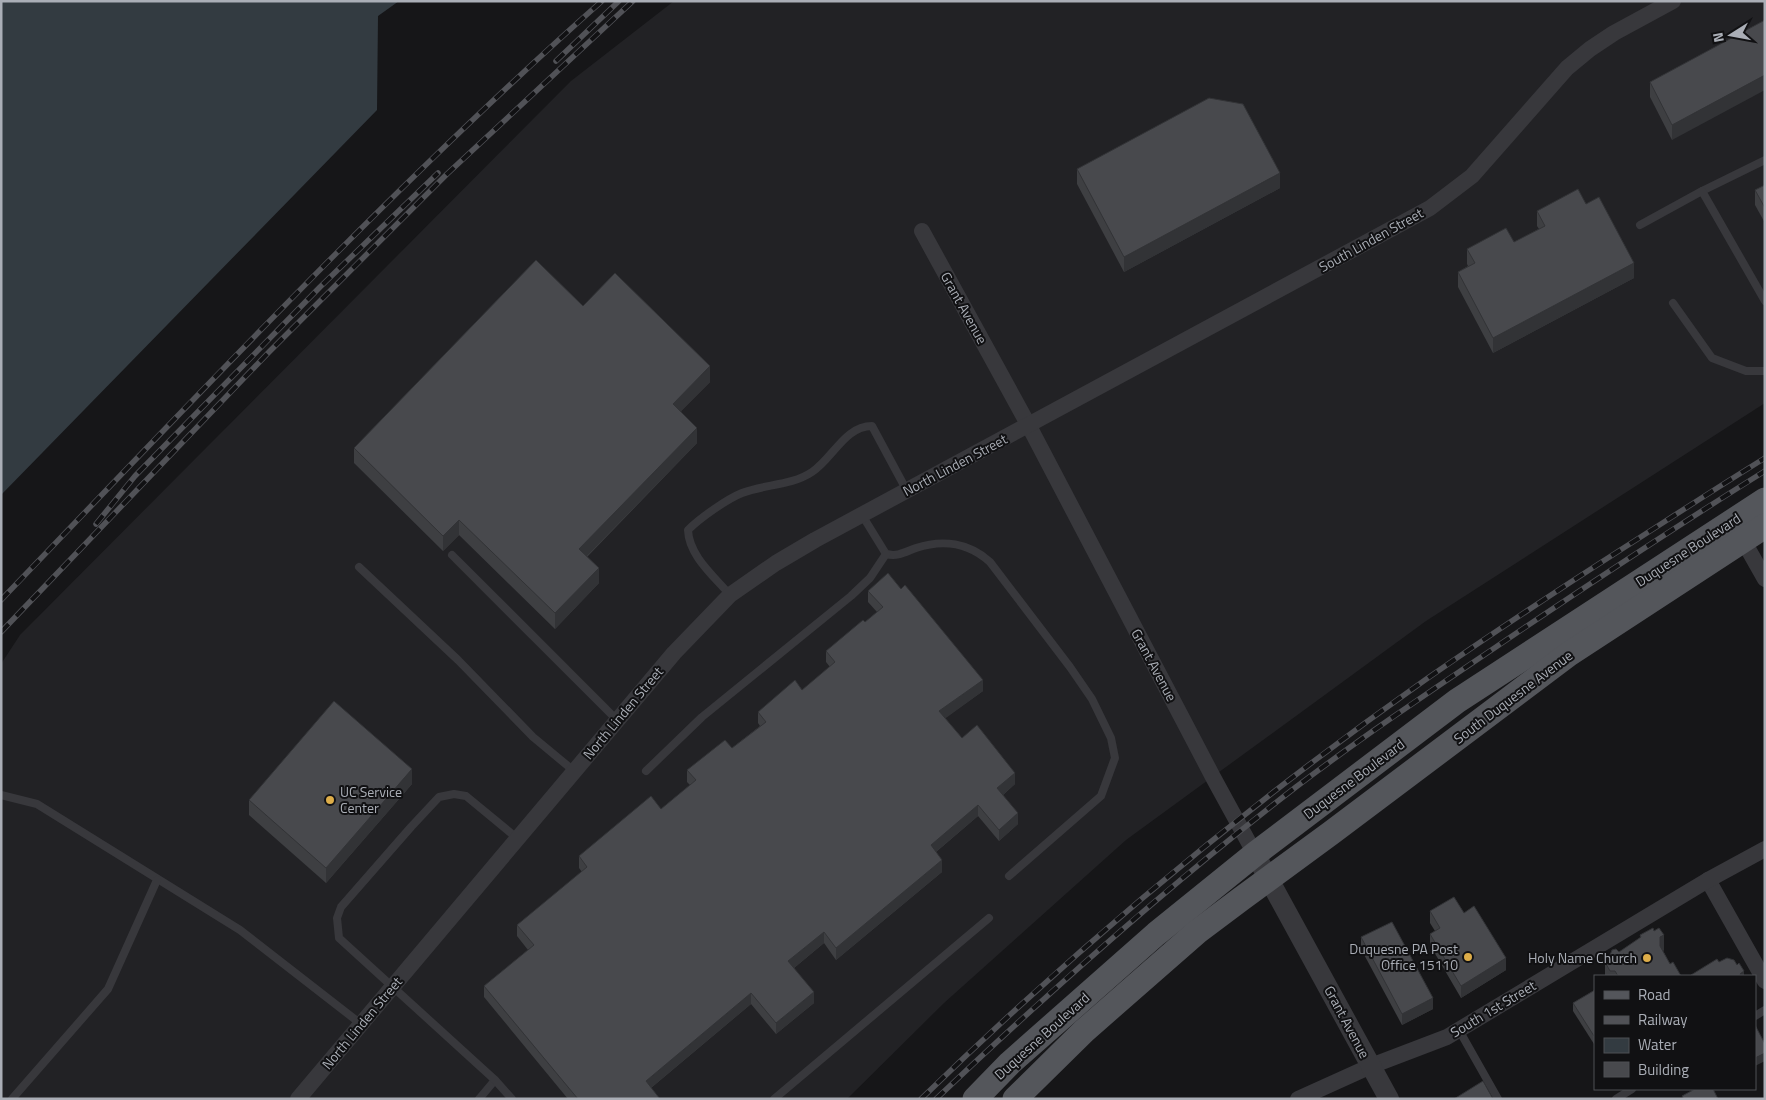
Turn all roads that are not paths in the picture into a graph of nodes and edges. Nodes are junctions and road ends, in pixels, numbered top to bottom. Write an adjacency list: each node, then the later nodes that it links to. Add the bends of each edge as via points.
1 (1673, 1): 9 (street, South Linden Street, via 1590,49 1568,68 1472,176 1430,208)
2 (1765, 160): 3 (lane)
3 (1702, 192): 4 (lane); 6 (lane)
4 (1640, 225)
5 (922, 231): 9 (street, Grant Avenue)
6 (1765, 301)
7 (1673, 303): 8 (lane, via 1712,358 1746,371)
8 (1765, 371)
9 (1029, 426): 10 (street, North Linden Street); 26 (street, Grant Avenue)
10 (907, 491): 12 (street, North Linden Street); 19 (lane, via 872,426 862,426 847,436 813,472 798,480 742,493 696,521 688,530 694,552)
11 (1765, 500): 14 (main road, Duquesne Boulevard)
12 (862, 515): 15 (lane); 19 (street, North Linden Street, via 776,563)
13 (1765, 526): 14 (main road, South Duquesne Avenue)
14 (1738, 530): 18 (street); 26 (main road, Duquesne Boulevard, via 1457,701); 28 (main road, South Duquesne Avenue)
15 (886, 554): 22 (lane, via 870,578 851,596 702,717); 27 (lane, via 903,554 937,542 952,543 980,553 1070,667 1092,699 1111,738 1115,758 1101,796)
16 (452, 555): 20 (lane)
17 (359, 567): 21 (lane, via 458,660 532,737)
18 (1765, 579)
19 (730, 595): 20 (street, North Linden Street, via 674,652)
20 (617, 720): 21 (street, North Linden Street)
21 (574, 771): 24 (street, North Linden Street)
22 (646, 771)
23 (1, 795): 29 (lane, via 36,804)
24 (517, 838): 33 (street, North Linden Street); 33 (lane, via 466,796 454,794 439,798 341,907 337,918 340,938)
25 (1765, 849): 30 (street, South 1st Street)
26 (1255, 854): 28 (street, Grant Avenue); 44 (main road, Duquesne Boulevard, via 1156,934 1010,1063)
27 (1009, 876)
28 (1269, 877): 36 (street, Grant Avenue); 45 (main road, Duquesne Boulevard, via 1189,939 1084,1031)
29 (157, 880): 34 (lane, via 240,930); 39 (lane, via 108,989)
30 (1708, 880): 32 (street); 35 (street, South 1st Street)
31 (989, 918): 43 (lane)
32 (1763, 973)
33 (393, 986): 34 (street, North Linden Street); 37 (lane)
34 (360, 1024): 40 (street, North Linden Street)
35 (1459, 1030): 36 (street, South 1st Street); 48 (lane)
36 (1371, 1066): 46 (street, South 1st Street); 47 (street, Grant Avenue)
37 (495, 1080): 41 (lane); 42 (lane)
38 (1630, 1090): 49 (lane)
39 (12, 1099)
40 (298, 1099)
41 (479, 1099)
42 (512, 1099)
43 (774, 1099)
44 (975, 1099)
45 (1015, 1099)
46 (1298, 1099)
47 (1389, 1099)
48 (1498, 1099)
49 (1616, 1099)

